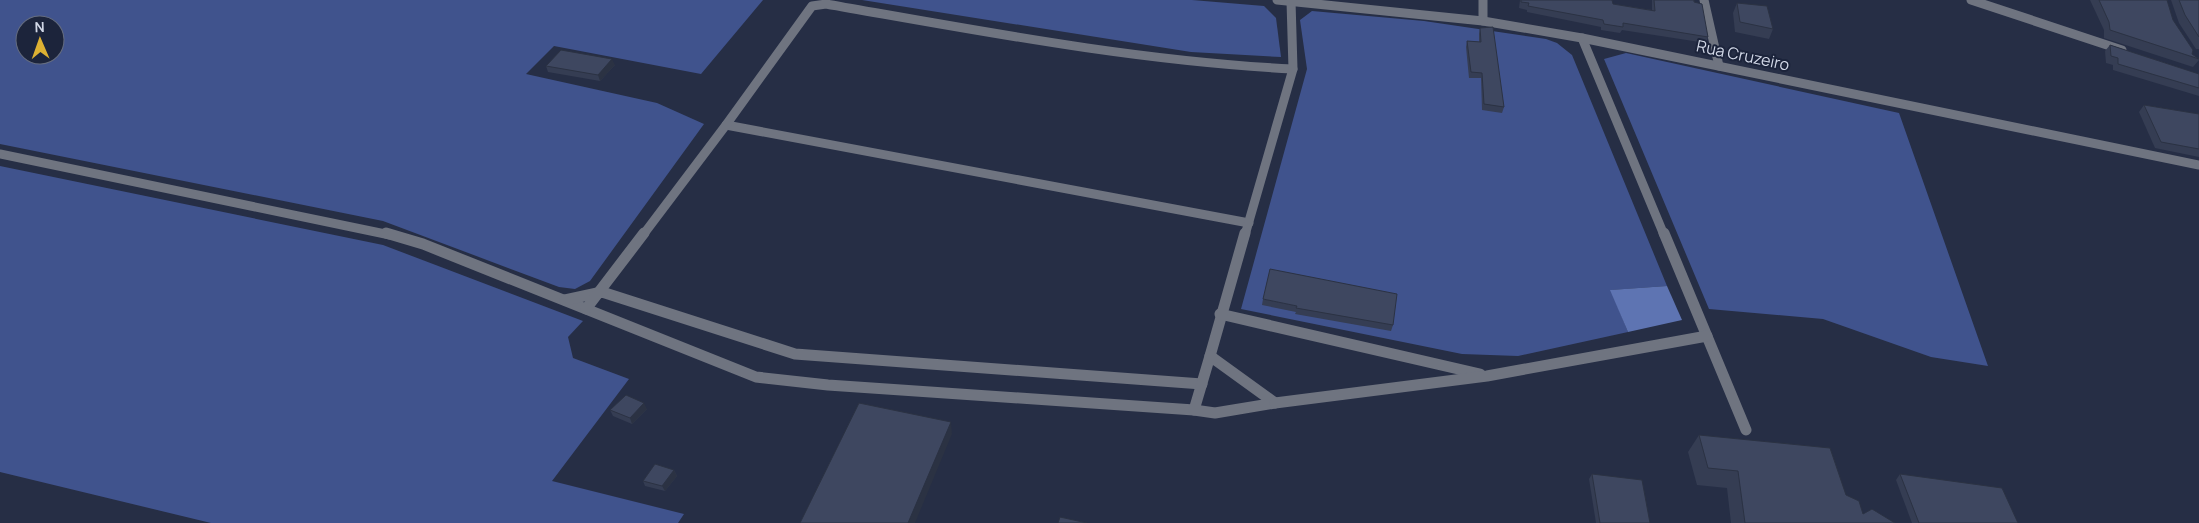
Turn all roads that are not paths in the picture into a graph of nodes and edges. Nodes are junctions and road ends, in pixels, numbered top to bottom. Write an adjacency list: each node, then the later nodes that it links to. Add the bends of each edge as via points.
1 (1277, 0): 5 (street, Rua Cruzeiro)
2 (1483, 0): 6 (street)
3 (1704, 0): 9 (street)
4 (1972, 0): 8 (street)
5 (1292, 1): 6 (street, Rua Cruzeiro); 10 (street)
6 (1483, 21): 7 (street, Rua Cruzeiro)
7 (1582, 38): 9 (street, Rua Cruzeiro); 19 (street)
8 (2133, 54)
9 (1719, 66): 13 (street, Rua Cruzeiro)
10 (1293, 68): 11 (street, via 1207,63 1112,51 819,4 808,10); 14 (street)
11 (726, 126): 14 (street); 15 (street)
12 (0, 154): 16 (street, via 370,229 423,244)
13 (2199, 165)
14 (1249, 223): 18 (street)
15 (602, 292): 16 (street); 17 (street); 22 (street, via 794,354)
16 (564, 301): 17 (street)
17 (586, 309): 24 (street, via 756,377 828,385)
18 (1220, 314): 20 (street); 21 (street)
19 (1707, 336): 21 (street); 25 (street)
20 (1210, 356): 22 (street); 23 (street)
21 (1487, 376): 23 (street)
22 (1202, 384): 24 (street)
23 (1274, 403): 24 (street, via 1215,413)
24 (1194, 410)
25 (1746, 430)

